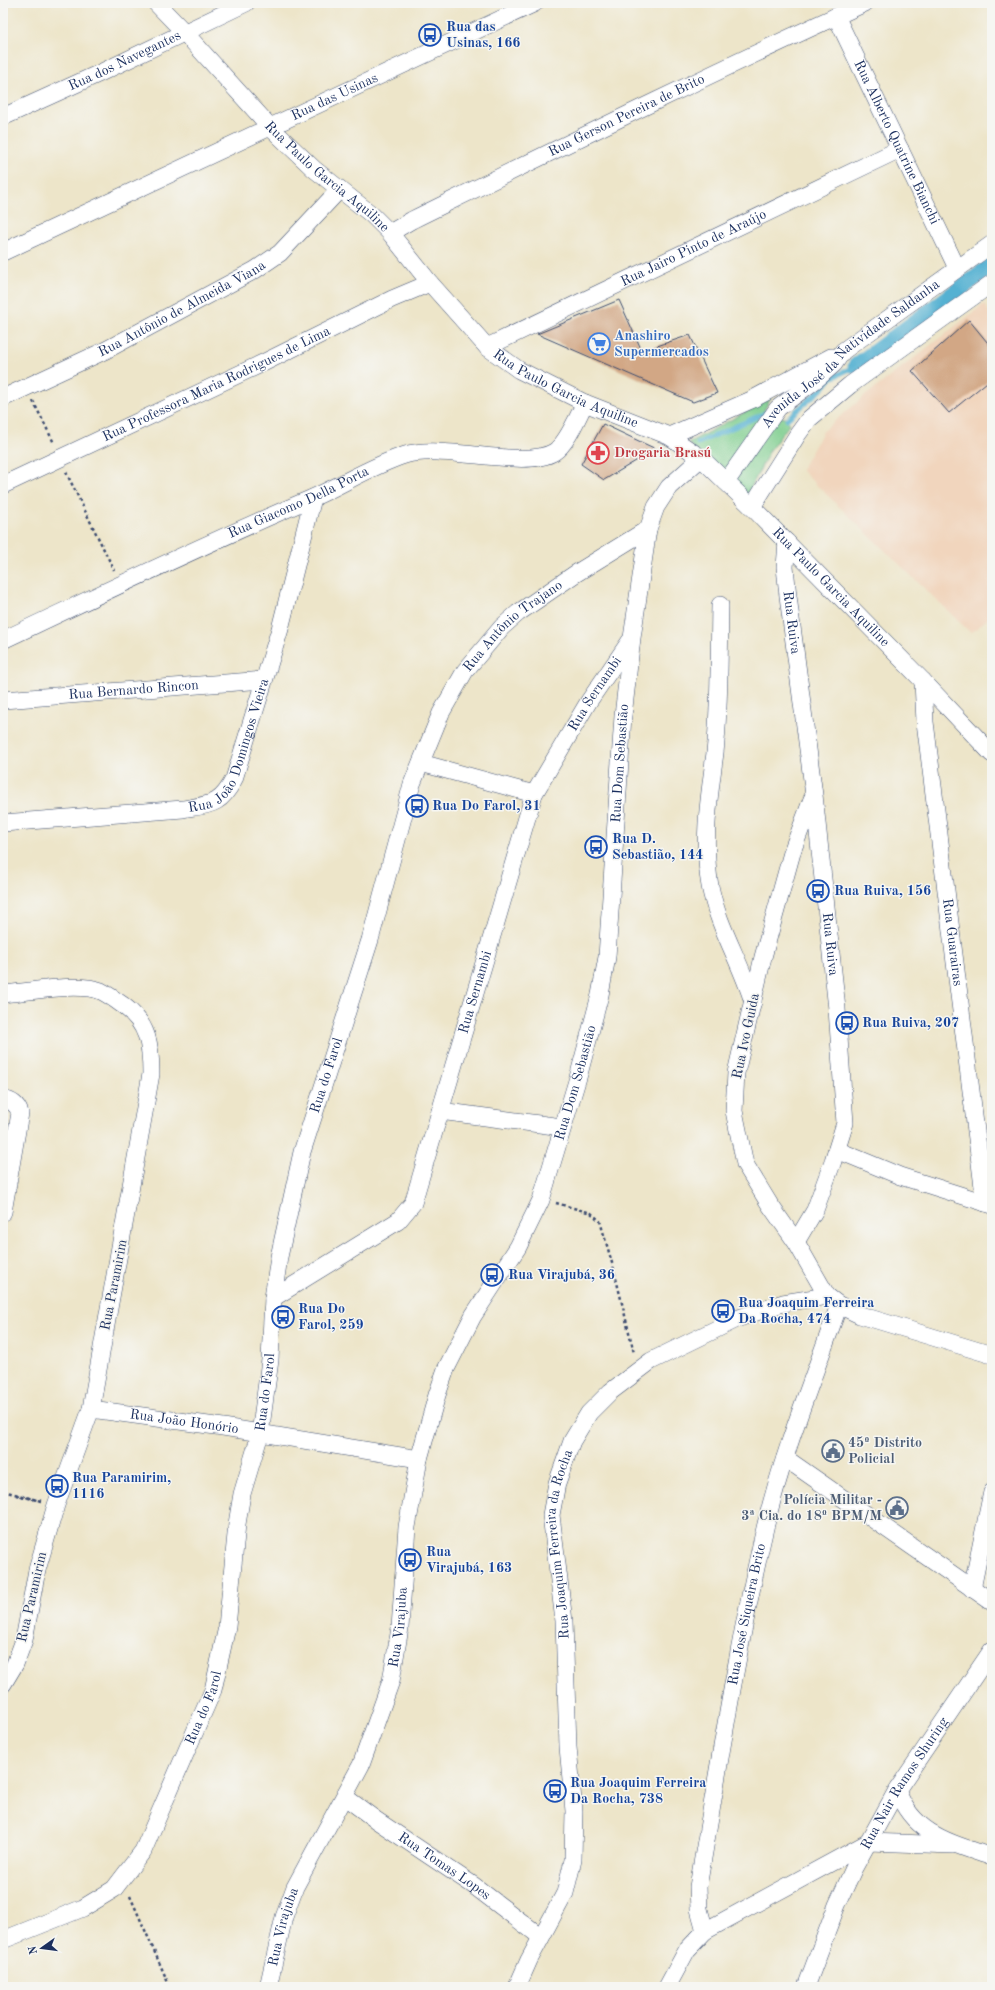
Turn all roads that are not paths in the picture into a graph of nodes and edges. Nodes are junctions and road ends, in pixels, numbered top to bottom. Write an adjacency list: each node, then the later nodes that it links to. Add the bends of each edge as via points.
1 (156, 3): 6 (street, Rua Paulo Garcia Aquiline)
2 (246, 3): 6 (street, Rua dos Navegantes)
3 (535, 3): 8 (street, Rua das Usinas)
4 (865, 3): 5 (street, Rua Gerson Pereira de Brito)
5 (836, 16): 9 (street, Rua Alberto Quatrine Bianchi); 11 (street, Rua Gerson Pereira de Brito, via 561,147)
6 (185, 33): 7 (street, Rua dos Navegantes); 8 (street, Rua Paulo Garcia Aquiline)
7 (3, 117)
8 (271, 128): 10 (street, Rua Paulo Garcia Aquiline, via 314,169); 13 (street, Rua das Usinas)
9 (900, 149): 14 (street, Rua Alberto Quatrine Bianchi); 17 (street, Rua Jairo Pinto de Araújo)
10 (340, 189): 11 (street, Rua Paulo Garcia Aquiline); 19 (street, Rua Antônio de Almeida Viana, via 280,253 255,270 106,350)
11 (390, 233): 15 (street, Rua Paulo Garcia Aquiline)
12 (992, 244): 14 (street, Avenida José da Natividade Saldanha)
13 (3, 252)
14 (957, 268): 18 (street, Avenida José da Natividade Saldanha)
15 (430, 283): 17 (street, Rua Paulo Garcia Aquiline); 24 (street, Rua Professora Maria Rodrigues de Lima)
16 (992, 283): 26 (street, Avenida José da Natividade Saldanha, via 850,385 809,419)
17 (487, 347): 20 (street, Rua Paulo Garcia Aquiline, via 519,370)
18 (844, 351): 21 (street, via 750,400); 23 (street, Avenida José da Natividade Saldanha, via 834,364 778,408)
19 (3, 398)
20 (585, 402): 21 (street, Rua Paulo Garcia Aquiline); 25 (street, Rua Giacomo Della Porta, via 561,446 542,457 431,452 407,455)
21 (669, 436): 22 (street, Rua Paulo Garcia Aquiline)
22 (701, 458): 23 (street, Rua Paulo Garcia Aquiline); 27 (street, Rua Dom Sebastião, via 669,487 656,507)
23 (726, 482): 26 (street, Rua Paulo Garcia Aquiline)
24 (3, 485)
25 (313, 498): 31 (street, Rua Giacomo Della Porta, via 249,525); 32 (street, Rua João Domingos Vieira, via 280,629)
26 (752, 507): 28 (street, Rua Paulo Garcia Aquiline)
27 (648, 529): 30 (street, Rua Dom Sebastião); 36 (street, Rua Antônio Trajano, via 575,574 502,627 465,671 441,713 426,745)
28 (787, 542): 33 (street, Rua Paulo Garcia Aquiline); 38 (street, Rua Ruiva, via 785,567 788,596)
29 (720, 605): 41 (street, via 715,753 706,809 707,861 710,886 723,931 739,963)
30 (632, 638): 37 (street, Rua Sernambi, via 589,701); 44 (street, Rua Dom Sebastião, via 620,752 607,957 590,1031)
31 (3, 640)
32 (264, 680): 34 (street, Rua Bernardo Rincon); 39 (street, Rua João Domingos Vieira, via 234,779 227,793 219,801 183,810)
33 (923, 681): 35 (street, Rua Paulo Garcia Aquiline); 47 (street, Rua Guarairas, via 925,722)
34 (3, 700)
35 (992, 754)
36 (421, 763): 37 (street); 50 (street, Rua do Farol, via 412,784 370,940 302,1152 279,1257)
37 (534, 794): 43 (street, Rua Sernambi)
38 (814, 795): 41 (street, Rua Ivo Guida, via 793,849); 45 (street, Rua Ruiva, via 837,1009 845,1123)
39 (3, 823)
40 (3, 994): 53 (street, Rua Paramirim, via 85,988 100,991 132,1012 143,1026 148,1041 151,1074 146,1111)
41 (753, 1002): 49 (street, Rua Ivo Guida, via 736,1073 734,1111 739,1140 745,1164)
42 (3, 1099): 48 (street, via 12,1101 20,1112)
43 (440, 1111): 44 (street); 50 (street, Rua Sernambi, via 412,1203 398,1222)
44 (562, 1127): 46 (street, Rua Dom Sebastião)
45 (837, 1150): 47 (street, via 900,1176); 49 (street, Rua Ruiva, via 815,1210)
46 (541, 1200): 56 (street, Rua Virajuba, via 518,1248 473,1316 446,1369)
47 (988, 1204)
48 (3, 1212)
49 (796, 1242): 51 (street, Rua Ivo Guida)
50 (273, 1298): 54 (street, Rua do Farol, via 270,1360)
51 (833, 1300): 52 (street, via 860,1315); 55 (street, Rua José Siqueira Brito); 68 (street, Rua Joaquim Ferreira da Rocha, via 783,1303 739,1318 651,1361 610,1392 589,1413 572,1440 557,1483 551,1515 564,1621 568,1747 574,1811 573,1860 565,1893)
52 (992, 1354)
53 (91, 1409): 54 (street, Rua João Honório); 61 (street, Rua Paramirim, via 56,1505 37,1570 24,1640 15,1664)
54 (260, 1434): 56 (street, Rua João Honório); 69 (street, Rua do Farol, via 242,1494 227,1627 213,1690 143,1851 114,1890 96,1902)
55 (785, 1458): 58 (street); 67 (street, Rua José Siqueira Brito, via 765,1528 731,1696 698,1887 699,1909)
56 (419, 1459): 63 (street, Rua Virajuba, via 407,1527 400,1628 394,1668 366,1752)
57 (992, 1492): 58 (street)
58 (972, 1589): 59 (street)
59 (992, 1602)
60 (992, 1650): 62 (street, Rua Nair Ramos Shuring)
61 (3, 1684)
62 (897, 1790): 64 (street, Rua Nair Ramos Shuring); 65 (street, via 914,1821)
63 (345, 1797): 68 (street, Rua Tomas Lopes, via 473,1885); 70 (street, Rua Virajuba, via 295,1887 284,1917)
64 (869, 1842): 65 (street); 67 (street, Rua Nair Ramos Shuring); 73 (street, via 837,1905)
65 (953, 1845): 66 (street)
66 (992, 1857)
67 (705, 1931): 72 (street, via 684,1955)
68 (541, 1937): 71 (street, Rua Joaquim Ferreira da Rocha)
69 (3, 1940)
70 (268, 1987)
71 (517, 1987)
72 (667, 1987)
73 (806, 1987)

